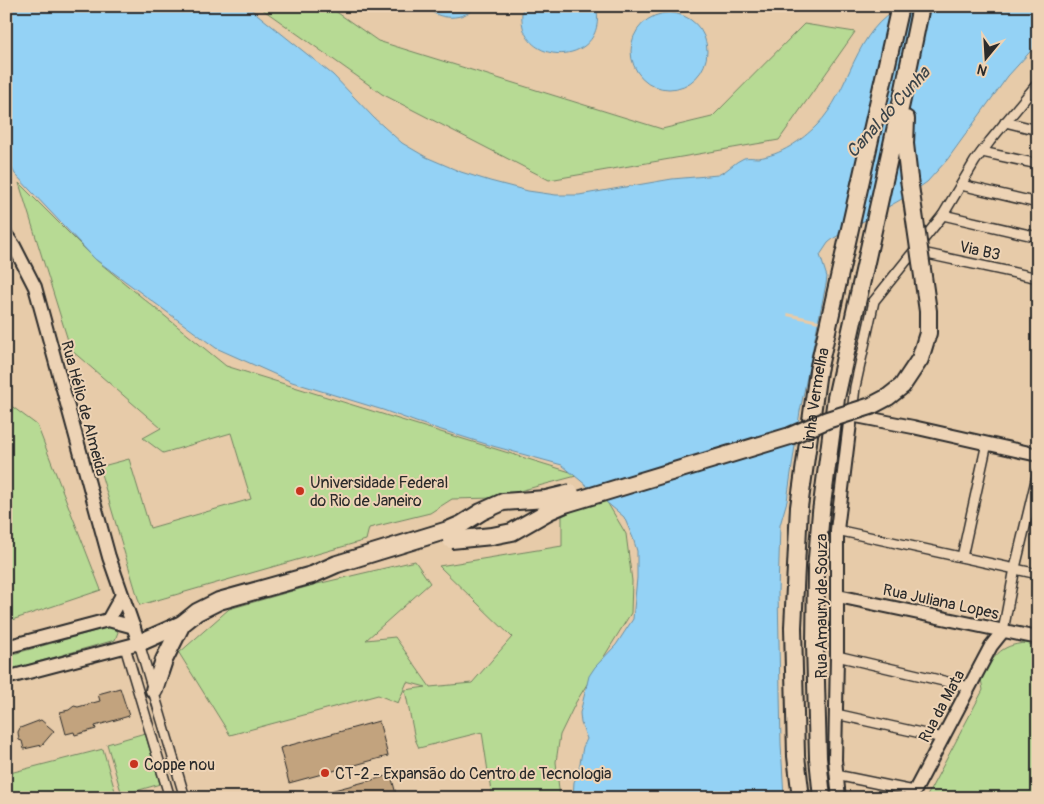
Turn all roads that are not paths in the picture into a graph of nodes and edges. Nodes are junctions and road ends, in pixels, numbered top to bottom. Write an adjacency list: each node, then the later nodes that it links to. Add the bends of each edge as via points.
1 (900, 6): 41 (highway, Linha Vermelha, via 818,371 799,507 793,627)
2 (921, 6): 3 (highway, Linha Vermelha)
3 (910, 66): 17 (highway, bridge, via 905,144 927,300 926,342 915,368 895,392 872,406); 48 (highway, Linha Vermelha, via 836,398 820,512 815,644)
4 (1038, 83): 5 (street)
5 (1005, 122): 6 (street); 7 (street)
6 (1038, 130)
7 (982, 152): 8 (street); 9 (street)
8 (1038, 164)
9 (961, 185): 10 (street); 11 (street)
10 (1038, 203)
11 (943, 215): 13 (street); 14 (street)
12 (6, 235): 26 (street, Rua Hélio de Almeida, via 35,287)
13 (1038, 237)
14 (915, 251): 15 (street, Via B3); 16 (street, via 874,301)
15 (1038, 278)
16 (851, 415): 18 (street); 21 (street, Rua Amaury de Souza)
17 (827, 420): 22 (highway, bridge, via 790,436 556,508 512,532); 22 (highway, bridge, via 788,427 554,498 503,502 456,527)
18 (987, 443): 19 (street); 23 (street)
19 (1038, 455)
20 (1038, 472): 24 (street)
21 (837, 530): 23 (street); 27 (street, Rua Amaury de Souza)
22 (400, 550): 29 (highway, via 337,564 312,575 219,601)
23 (962, 557): 24 (street)
24 (1015, 568): 25 (street); 31 (street)
25 (1038, 574)
26 (122, 595): 28 (street); 30 (street, Rua Hélio de Almeida)
27 (838, 596): 31 (street, Rua Juliana Lopes); 35 (street, Rua Amaury de Souza)
28 (108, 620): 30 (street); 34 (street)
29 (182, 624): 33 (highway); 38 (highway, via 164,660)
30 (134, 627): 33 (street, Rua Hélio de Almeida)
31 (1003, 631): 32 (street, Rua Juliana Lopes); 37 (street, Rua da Mata)
32 (1038, 638)
33 (132, 645): 36 (street); 38 (street); 44 (street)
34 (6, 647)
35 (837, 656): 37 (street); 39 (street, Rua Amaury de Souza)
36 (6, 678)
37 (969, 687): 40 (street, Rua da Mata)
38 (154, 690): 45 (street)
39 (836, 714): 40 (street); 42 (street, Rua Amaury de Souza)
40 (943, 738): 43 (street, Rua da Mata)
41 (796, 756): 46 (highway); 47 (highway, Linha Vermelha)
42 (836, 775): 43 (street); 49 (street, Rua Amaury de Souza)
43 (913, 794)
44 (170, 798)
45 (185, 798)
46 (796, 798)
47 (801, 798)
48 (822, 798)
49 (839, 798)

